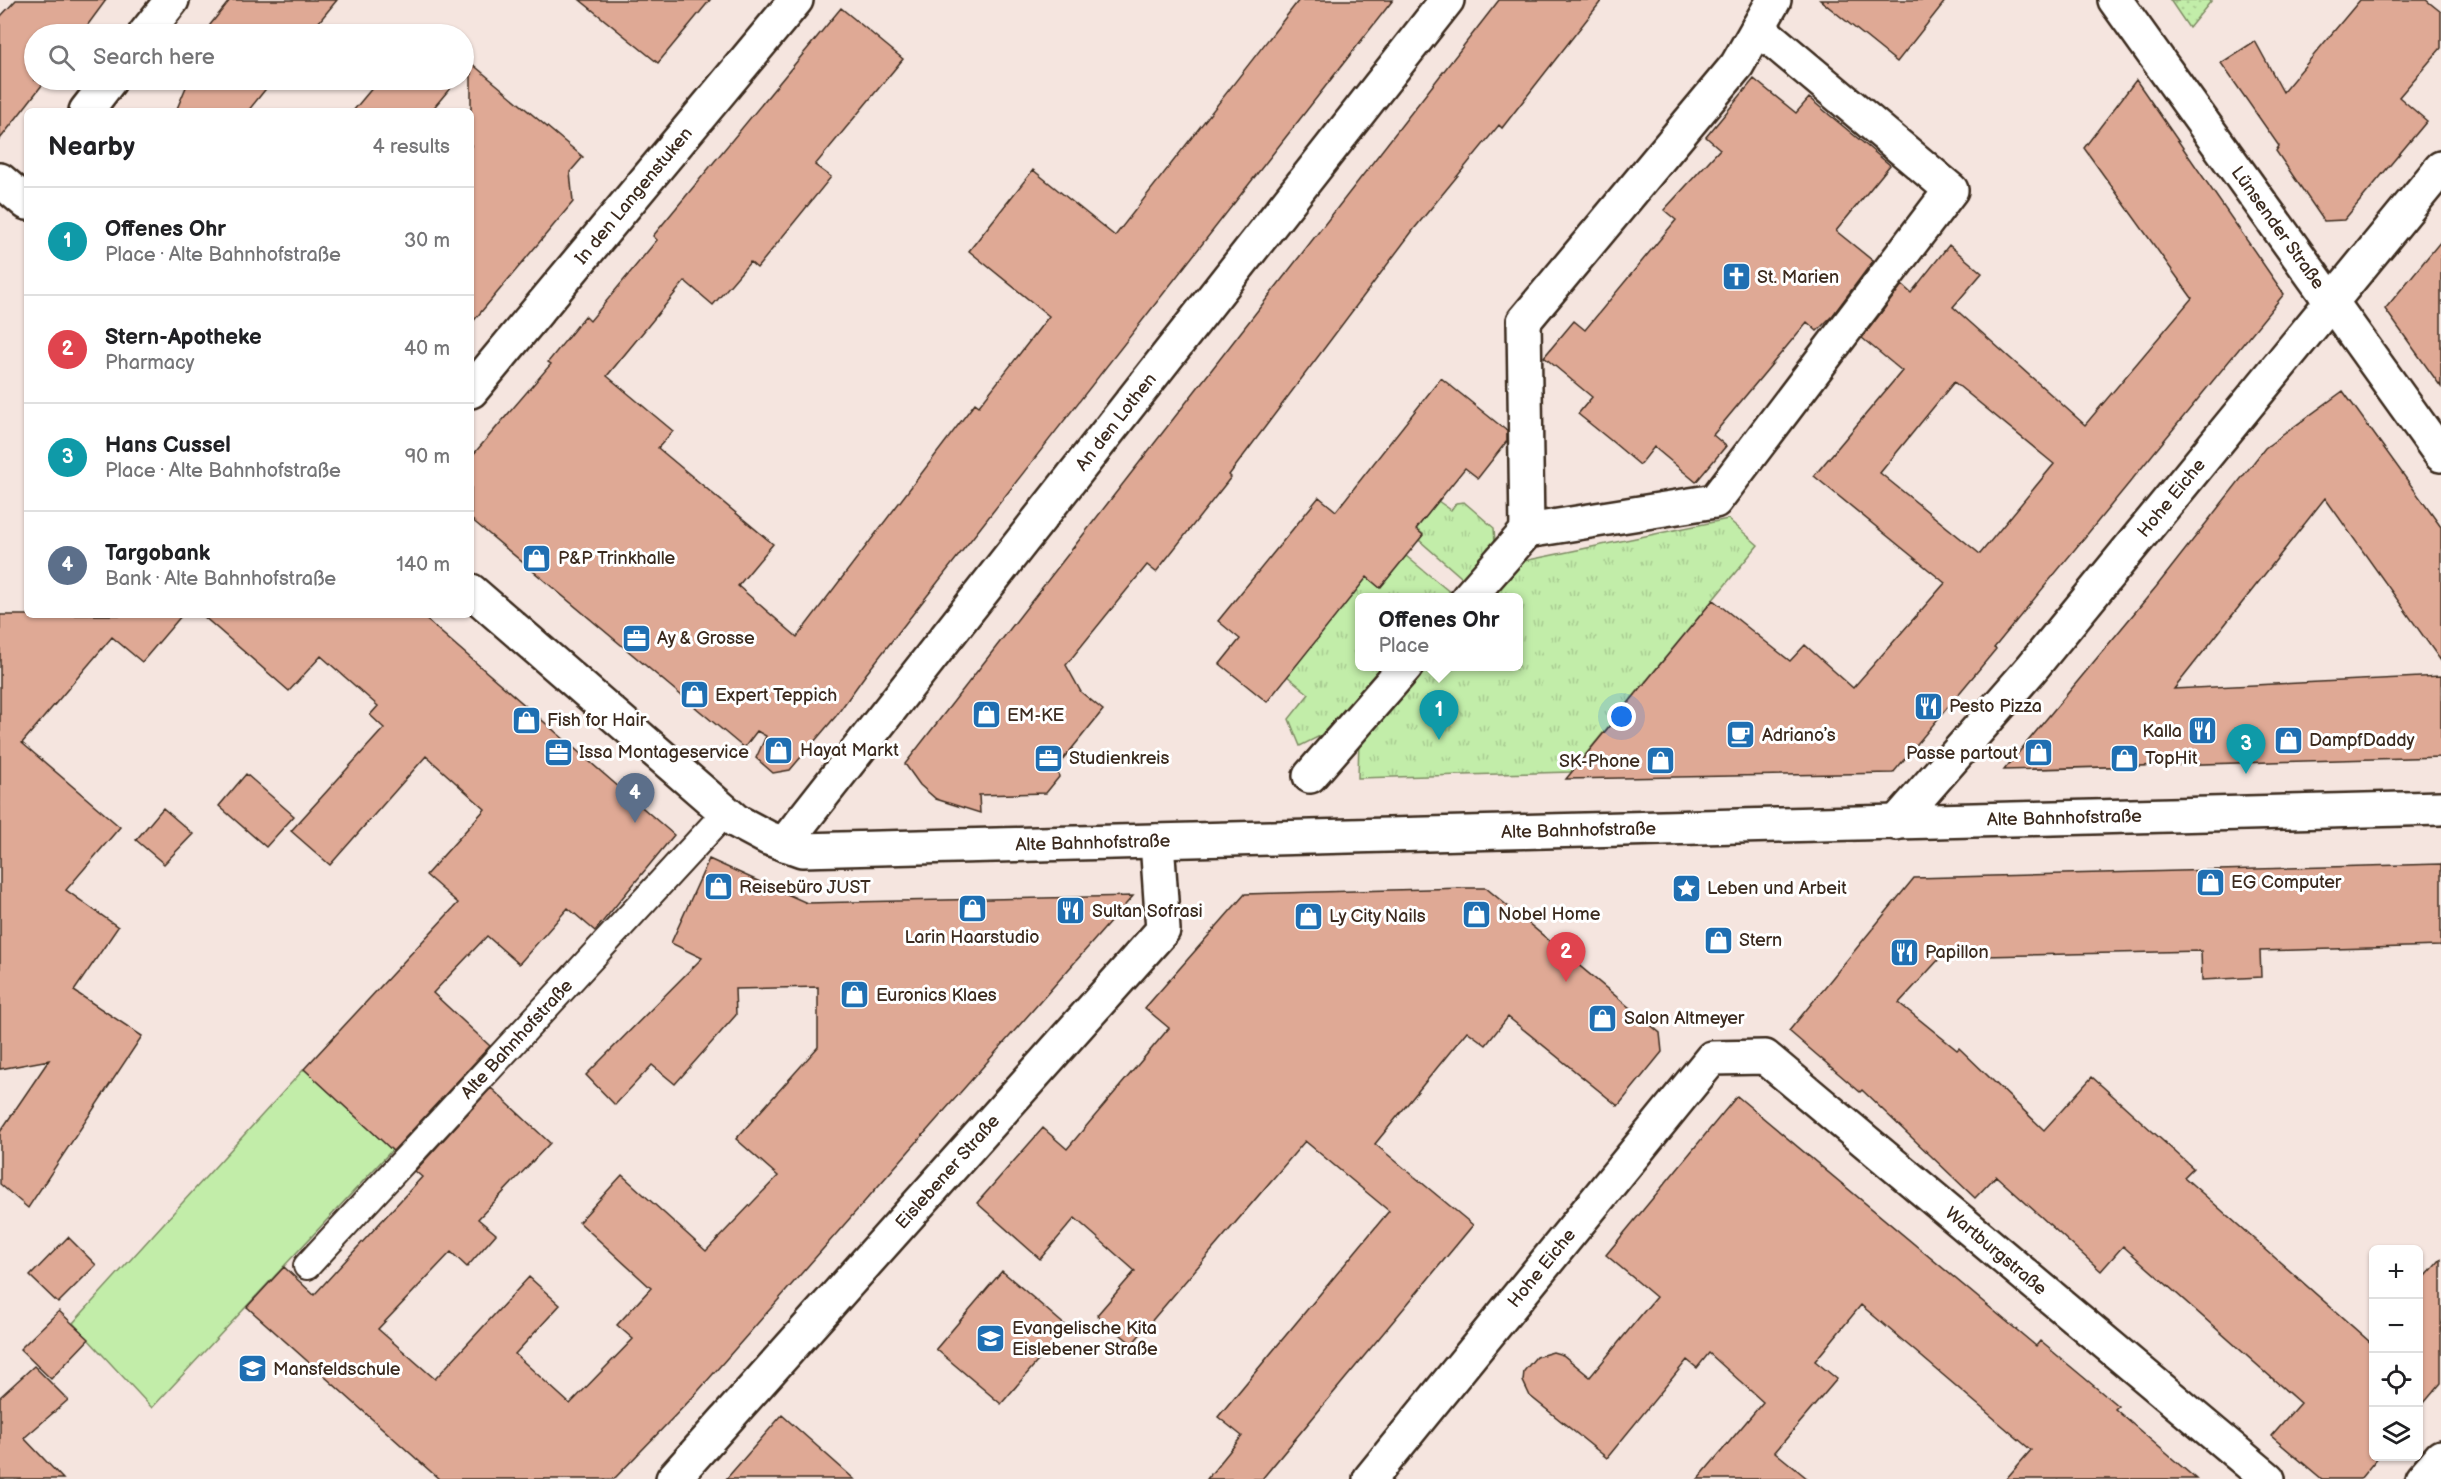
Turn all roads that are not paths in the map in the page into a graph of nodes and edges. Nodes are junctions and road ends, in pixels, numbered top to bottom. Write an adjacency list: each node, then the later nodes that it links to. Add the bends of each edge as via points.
1 (172, 0): 6 (street)
2 (796, 0): 12 (street, In den Langenstuken)
3 (1447, 0): 23 (street, An den Lothen)
4 (1774, 0): 7 (street)
5 (2115, 0): 11 (street, Lünsender Straße)
6 (153, 24)
7 (1758, 28): 14 (street, via 1737,65 1524,321); 14 (street, via 1951,190 1715,501)
8 (102, 90): 9 (street)
9 (88, 108)
10 (2441, 168): 11 (street, Hohe Eiche)
11 (2330, 301): 13 (street, Lünsender Straße); 21 (street, Hohe Eiche, via 2031,669)
12 (474, 387)
13 (2441, 455)
14 (1527, 531): 15 (street)
15 (1472, 593)
16 (474, 594): 20 (street, Alte Bahnhofstraße)
17 (1402, 671): 18 (street)
18 (1310, 776)
19 (2441, 808): 21 (street, Alte Bahnhofstraße)
20 (726, 812): 23 (street, Alte Bahnhofstraße); 25 (lane, Alte Bahnhofstraße)
21 (1896, 823): 22 (street, Alte Bahnhofstraße)
22 (1156, 841): 23 (street, Alte Bahnhofstraße, via 802,850); 27 (street, Eislebener Straße, via 1163,930)
23 (784, 844)
24 (1712, 1058): 28 (street, Hohe Eiche); 29 (street, Wartburgstraße, via 1766,1057)
25 (306, 1266)
26 (2441, 1457): 30 (street)
27 (672, 1479)
28 (1370, 1479)
29 (2268, 1479)
30 (2422, 1479)

